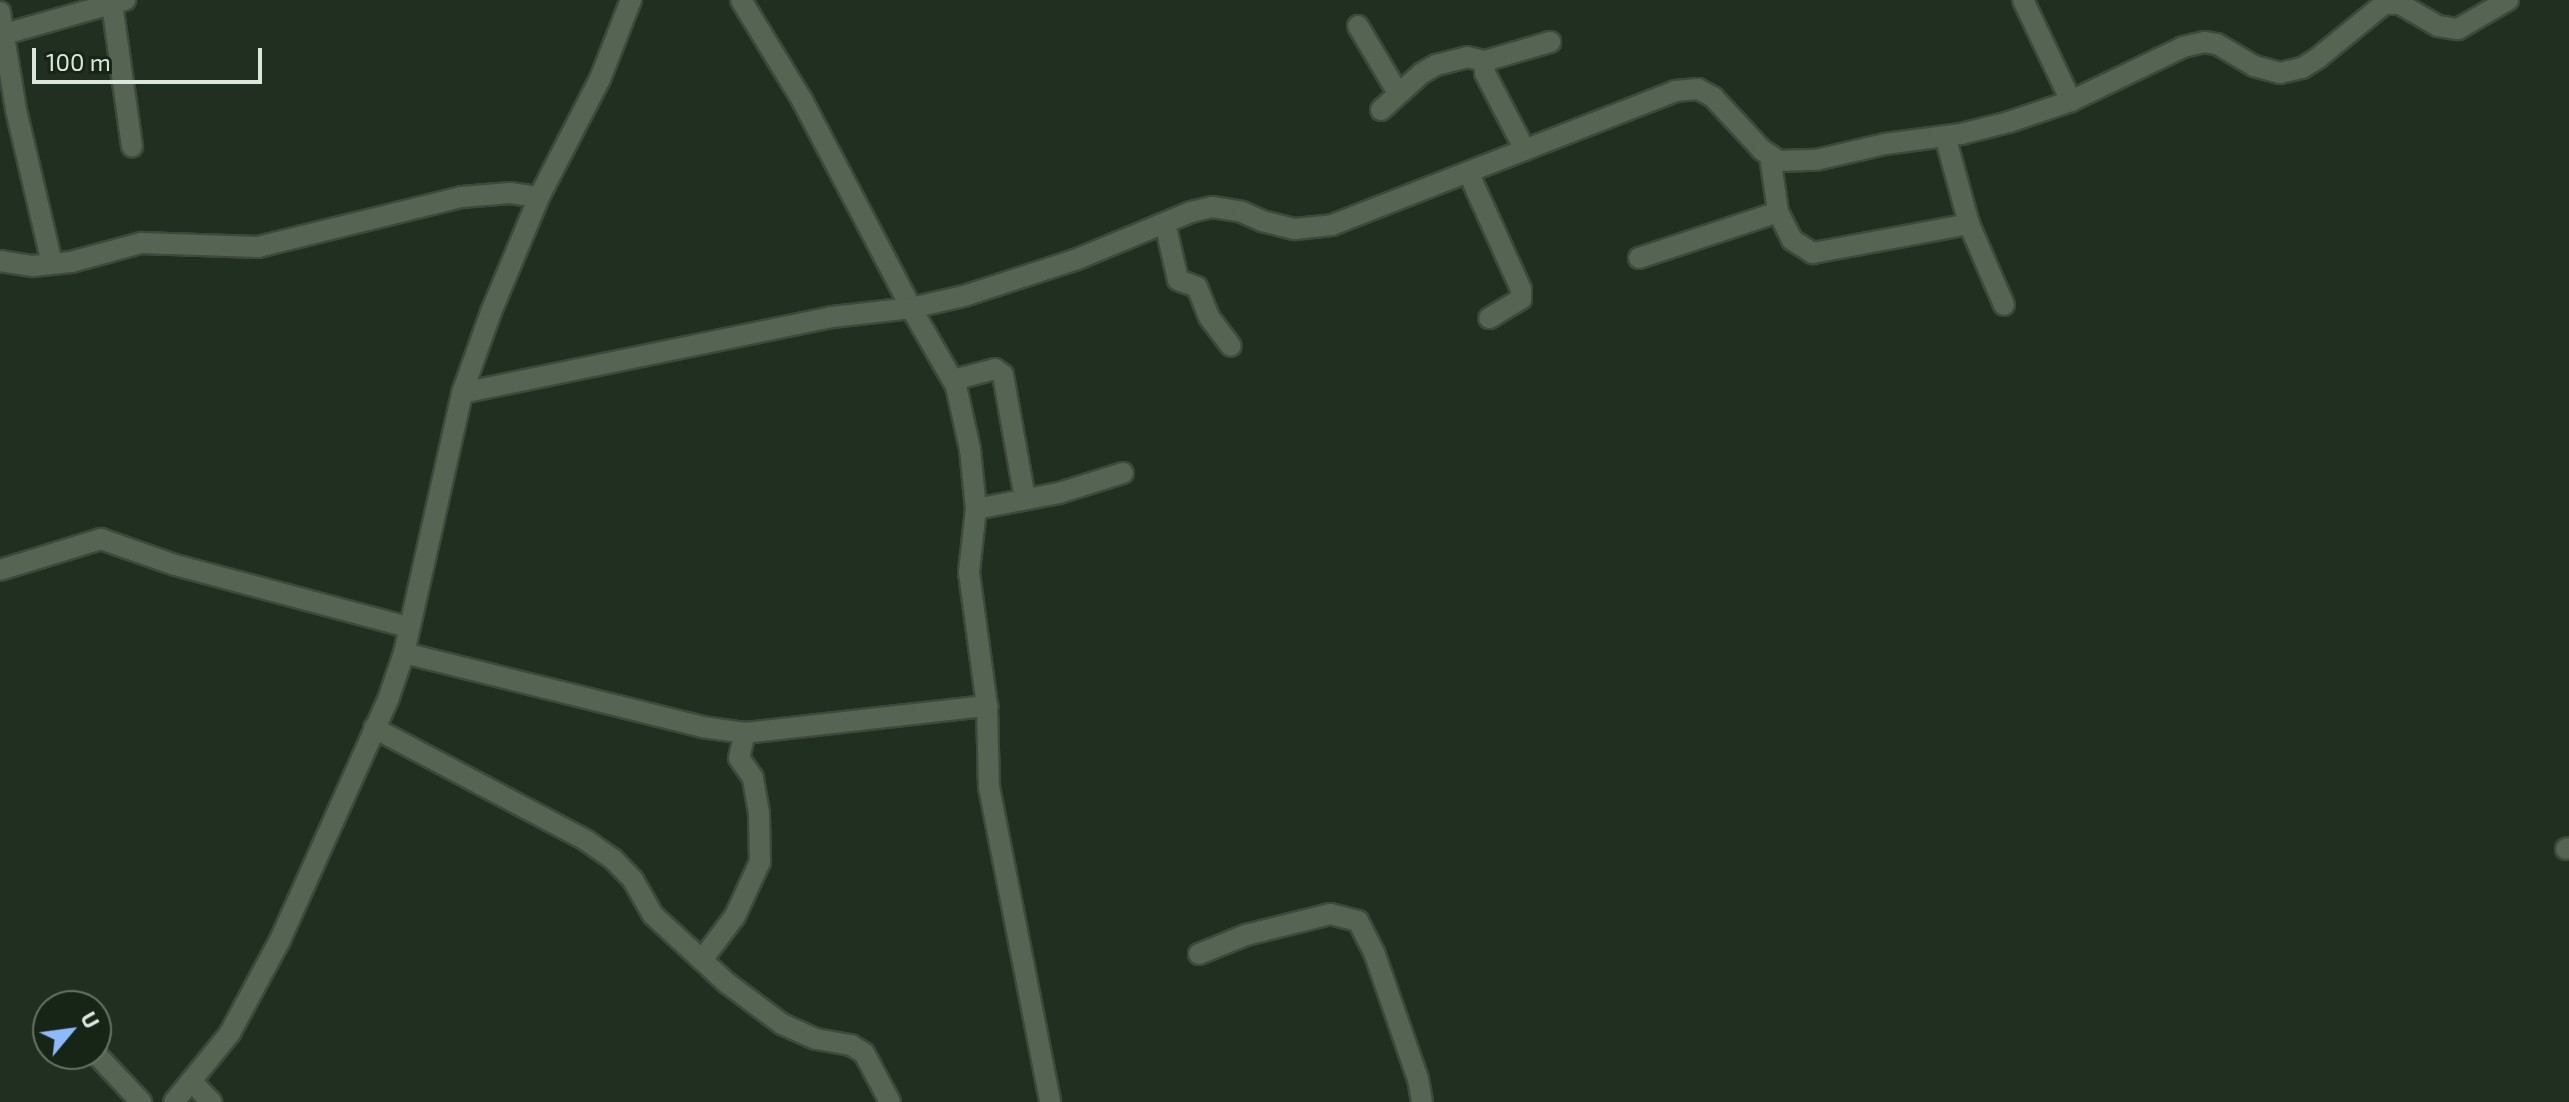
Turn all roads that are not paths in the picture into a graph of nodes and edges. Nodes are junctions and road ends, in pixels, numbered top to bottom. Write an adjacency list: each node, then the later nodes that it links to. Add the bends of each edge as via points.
1 (631, 0): 20 (street, via 600,79)
2 (741, 0): 28 (street, via 802,100)
3 (2023, 0): 12 (street)
4 (2508, 0): 12 (street, via 2458,29 2438,26 2400,4 2384,4 2318,58 2280,73 2204,42)
5 (118, 2): 8 (street); 16 (street)
6 (0, 12): 8 (street)
7 (1358, 26): 11 (street)
8 (5, 34): 14 (street)
9 (1550, 42): 10 (street)
10 (1485, 61): 11 (street, via 1451,59); 17 (street, via 1485,73)
11 (1398, 93): 13 (street)
12 (2071, 101): 15 (street)
13 (1381, 110)
14 (8, 111): 26 (street)
15 (1945, 136): 18 (street, via 1816,160 1779,161); 23 (street)
16 (132, 147)
17 (1525, 150): 18 (street, via 1685,89 1698,89 1713,97); 19 (street)
18 (1770, 156): 21 (street)
19 (1469, 174): 22 (street, via 1311,229 1276,225 1224,207); 29 (street, via 1521,289 1521,299)
20 (539, 197): 26 (street, via 462,197 258,247 141,243); 32 (street)
21 (1778, 212): 23 (street, via 1792,240 1813,253); 24 (street)
22 (1165, 223): 28 (street, via 1075,260); 30 (street, via 1178,280 1197,287 1209,317)
23 (1969, 224): 27 (street)
24 (1639, 258)
25 (0, 261): 26 (street)
26 (52, 264)
27 (2004, 305)
28 (911, 308): 31 (street); 32 (street, via 832,317)
29 (1489, 318)
30 (1231, 346)
31 (953, 380): 34 (street, via 995,369 1003,375); 35 (street, via 970,449)
32 (462, 393): 37 (street)
33 (1123, 473): 34 (street)
34 (1025, 498): 35 (street)
35 (976, 509): 39 (street, via 969,572)
36 (0, 570): 37 (street, via 101,539 175,565)
37 (408, 627): 38 (street)
38 (404, 653): 40 (street); 41 (street)
39 (987, 706): 41 (street); 50 (street, via 989,787)
40 (374, 728): 43 (street, via 613,859 633,880 653,915); 45 (street, via 280,940 230,1033)
41 (745, 733): 43 (street, via 739,758 753,778 760,862 735,916)
42 (1199, 954): 51 (street, via 1246,935 1330,914 1358,921 1374,952)
43 (702, 960): 49 (street, via 782,1024 864,1053)
44 (111, 1070): 46 (street)
45 (192, 1082): 47 (street); 48 (street)
46 (141, 1102)
47 (174, 1102)
48 (211, 1102)
49 (890, 1102)
50 (1050, 1102)
51 (1422, 1102)

